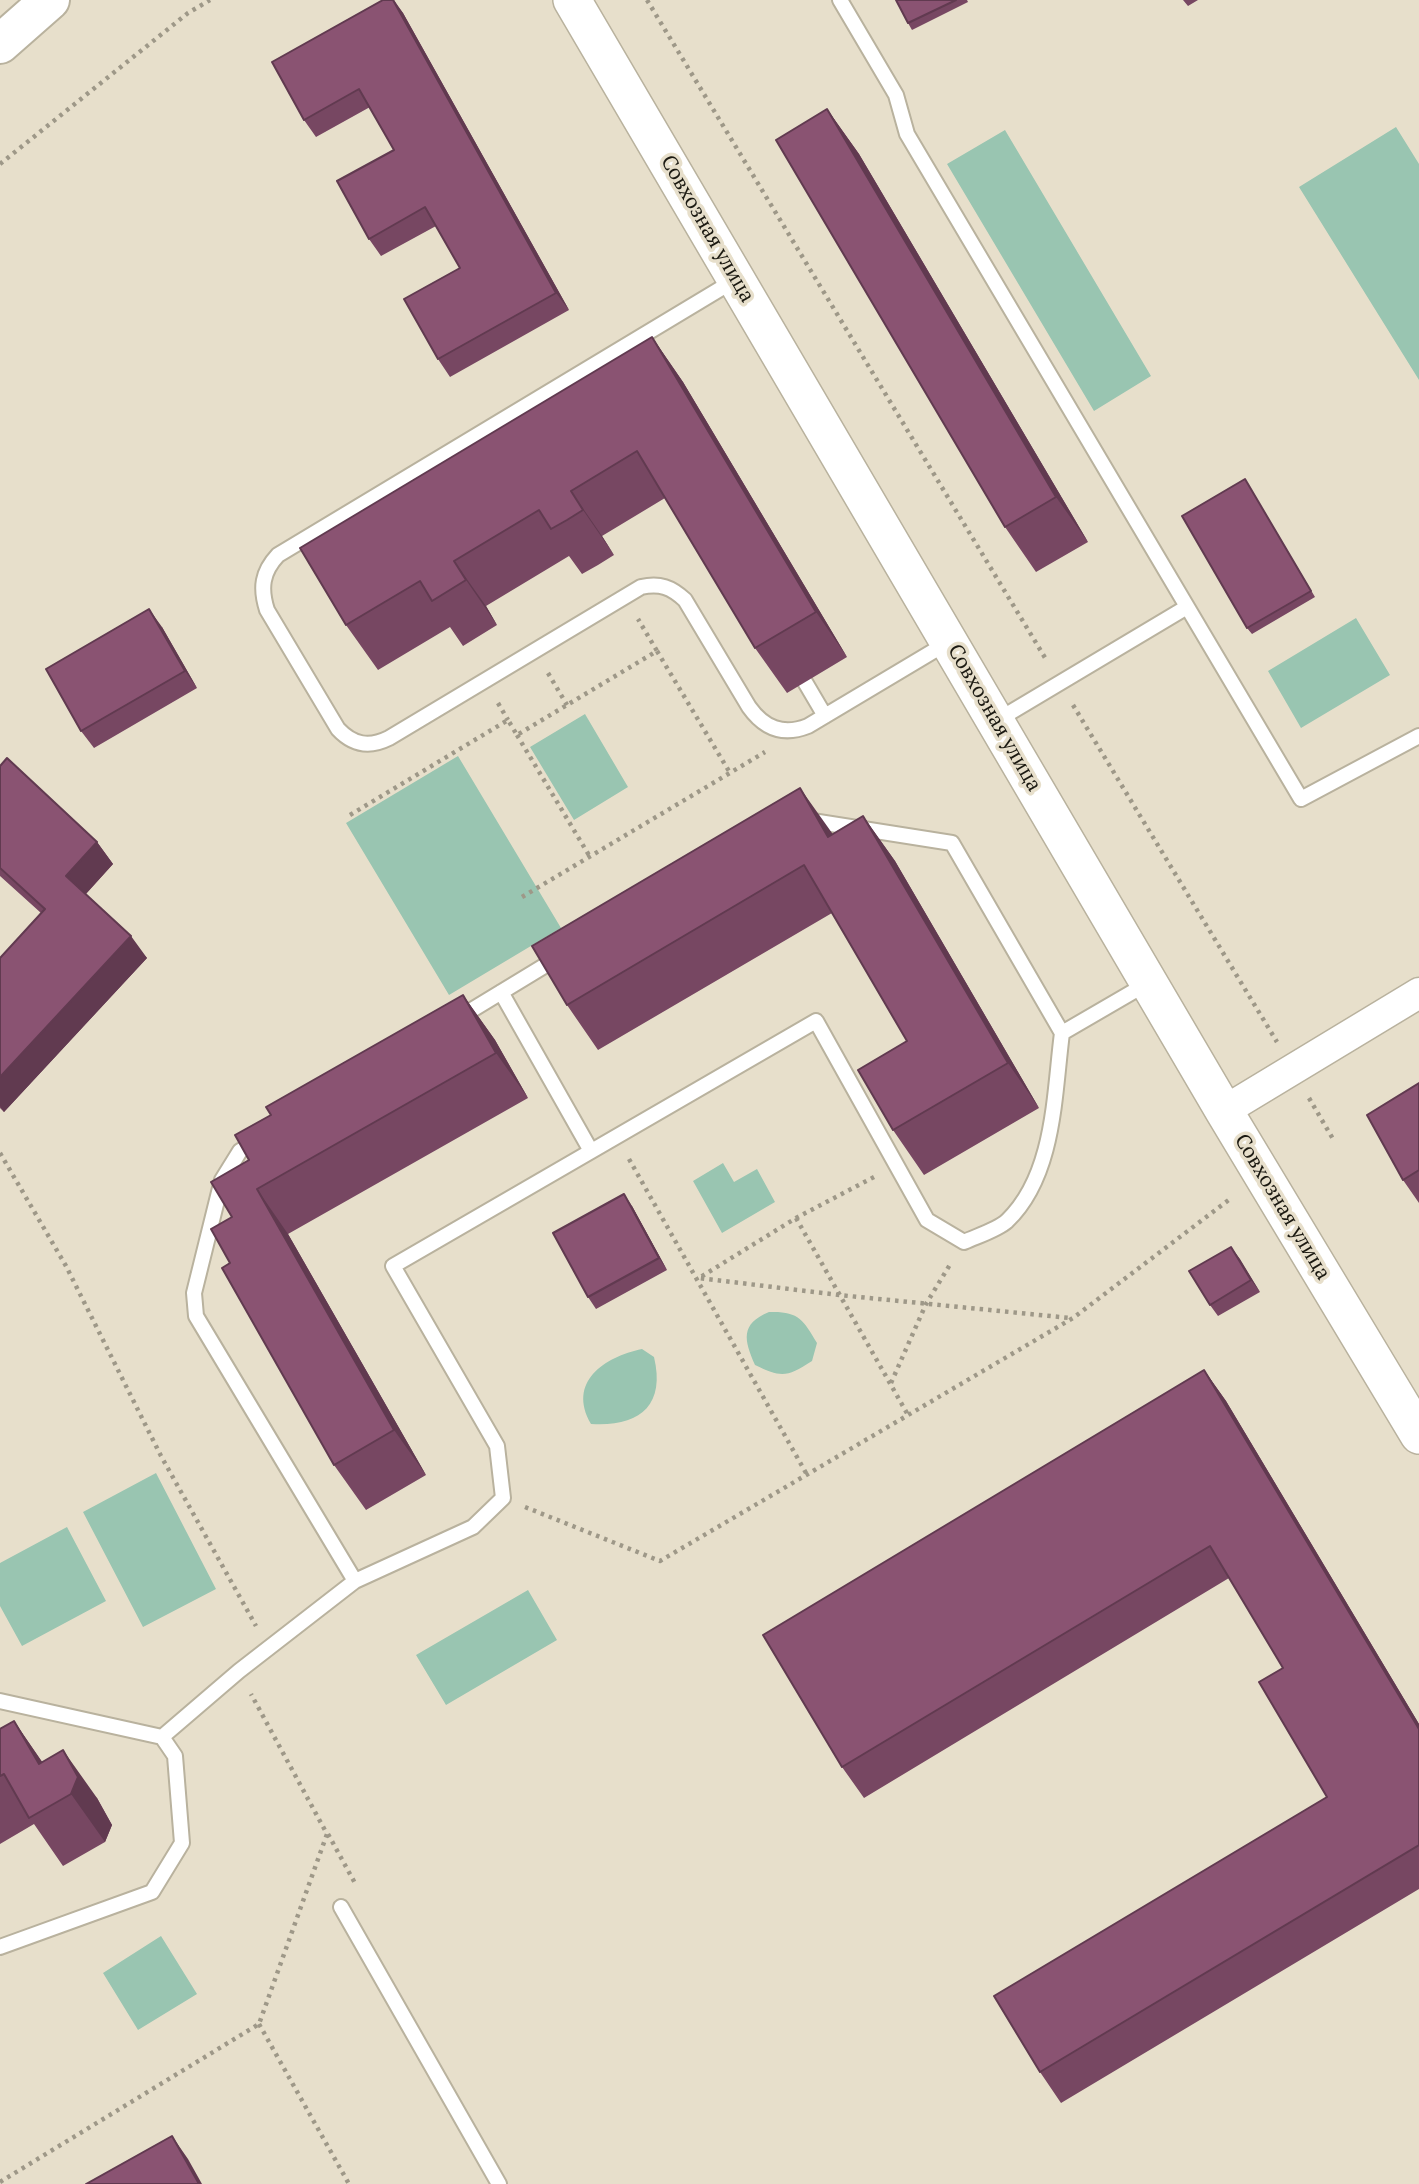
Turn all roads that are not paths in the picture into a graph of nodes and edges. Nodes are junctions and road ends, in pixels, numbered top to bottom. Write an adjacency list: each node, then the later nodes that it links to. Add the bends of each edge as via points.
1 (50, 0): 4 (main road)
2 (572, 0): 5 (street, Совхозная улица)
3 (840, 0): 6 (lane, via 896,95 907,134)
4 (0, 44)
5 (736, 280): 7 (street, Совхозная улица); 9 (lane, via 278,555 263,578 262,594 338,729 355,742 379,743 389,738 641,587 654,585 673,589 685,600 757,718 777,730 797,730)
6 (1187, 607): 10 (lane); 11 (lane, via 1301,799)
7 (949, 642): 9 (lane); 10 (street, Совхозная улица)
8 (805, 682): 9 (lane)
9 (825, 716)
10 (995, 721): 14 (street, Совхозная улица)
11 (1419, 736)
12 (788, 817): 18 (lane, via 952,843)
13 (569, 950): 15 (lane)
14 (1149, 983): 18 (lane); 19 (street, Совхозная улица)
15 (500, 992): 17 (lane); 21 (lane)
16 (1419, 993): 19 (street)
17 (441, 1029)
18 (1062, 1033): 21 (lane, via 1045,1149 1030,1192 1006,1222 964,1242 927,1220 816,1021)
19 (1224, 1111): 22 (street, Совхозная улица)
20 (276, 1130): 23 (lane, via 240,1151 222,1180 194,1293 197,1316)
21 (591, 1151): 23 (lane, via 393,1266 497,1446 503,1498 473,1527)
22 (1419, 1435)
23 (355, 1581): 25 (lane)
24 (0, 1701): 25 (lane)
25 (162, 1737): 27 (lane, via 175,1756 182,1843 152,1892)
26 (341, 1907): 28 (lane)
27 (0, 1947)
28 (499, 2184)

